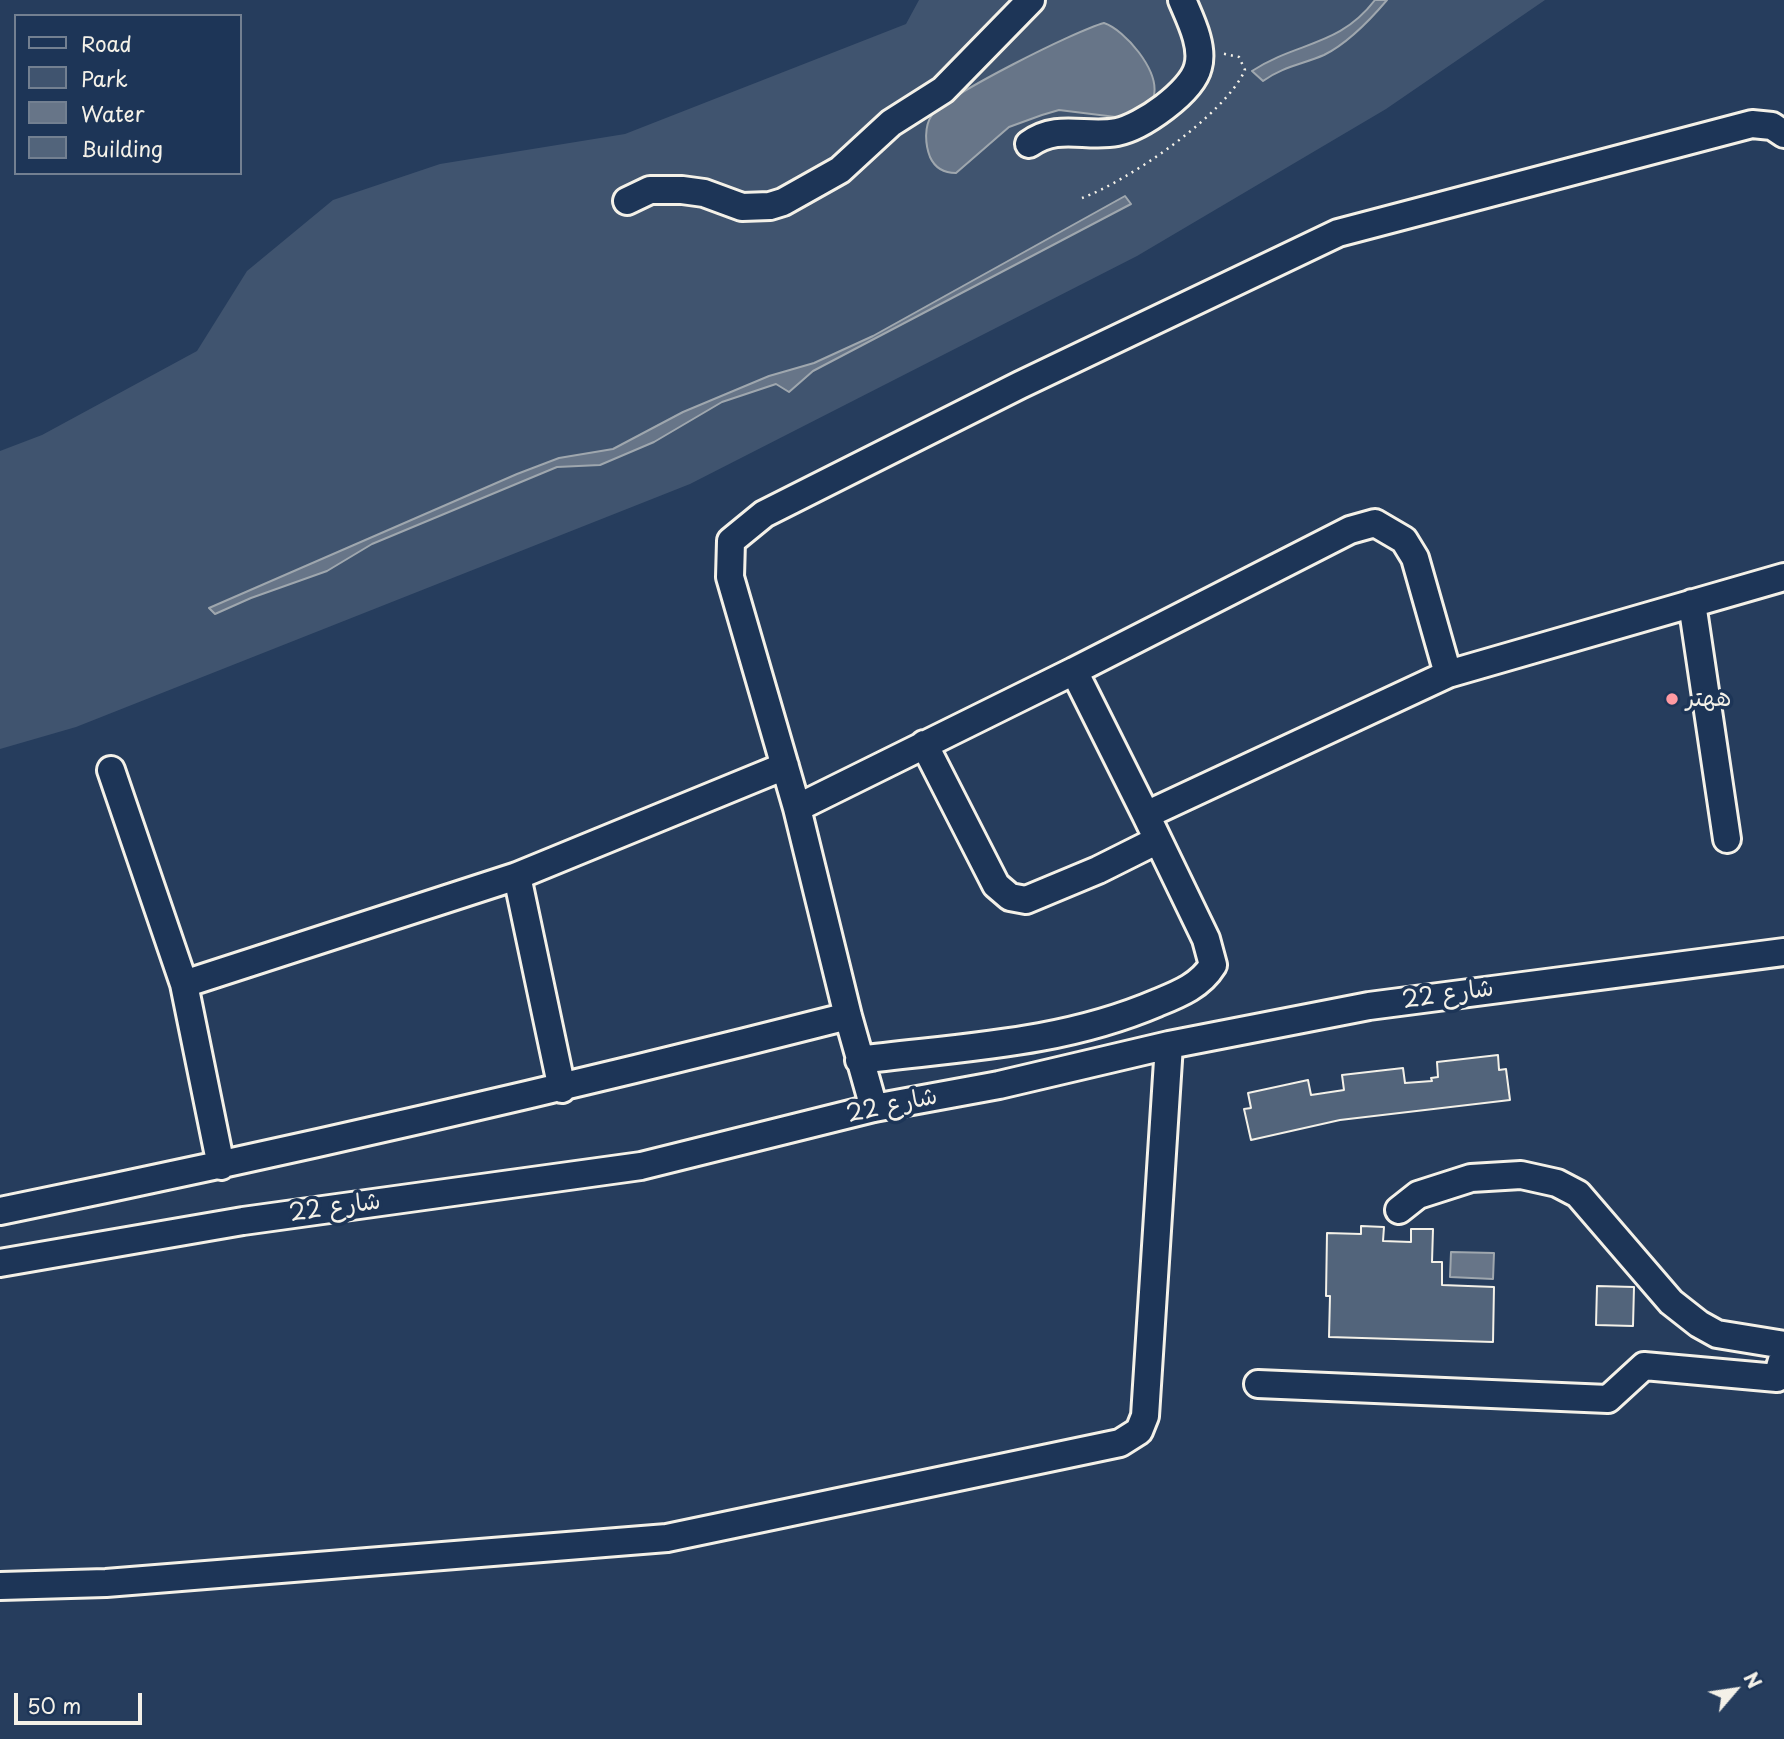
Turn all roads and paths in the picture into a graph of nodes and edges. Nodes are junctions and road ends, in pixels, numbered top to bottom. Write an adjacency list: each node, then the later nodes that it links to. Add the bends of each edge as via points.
1 (1031, 0): 5 (street, via 943,90 874,137 840,170 783,202 742,207 681,190 650,190)
2 (1182, 0): 4 (street, via 1199,58 1194,76 1178,96 1153,115 1117,132 1043,134)
3 (1784, 134): 11 (street, via 1772,126 1752,124 1338,233 764,514 731,541 730,577)
4 (1029, 144)
5 (627, 201)
6 (1784, 577): 7 (street)
7 (1692, 603): 9 (street); 15 (street)
8 (1073, 670): 9 (street, via 1350,530 1375,523 1404,540 1415,558); 10 (street); 14 (street)
9 (1448, 674): 14 (street)
10 (924, 744): 13 (street); 16 (street, via 996,885 1010,897 1026,900)
11 (785, 766): 13 (street); 17 (street)
12 (111, 770): 19 (street)
13 (797, 808): 20 (street)
14 (1146, 815): 16 (street)
15 (1727, 839)
16 (1158, 840): 22 (street, via 1206,939 1213,965 1205,979 1113,1022 1056,1036)
17 (517, 876): 19 (street); 23 (street)
18 (1784, 952): 21 (street, شارع 22, via 1368,1006)
19 (184, 984): 25 (street)
20 (848, 1016): 22 (street); 23 (street)
21 (1169, 1045): 24 (street, شارع 22, via 999,1085); 32 (street, via 1145,1416 1139,1431 1120,1443 667,1538 106,1583)
22 (859, 1060): 24 (street)
23 (562, 1089): 25 (street)
24 (874, 1108): 28 (street, شارع 22, via 641,1166 243,1221)
25 (221, 1166): 27 (street)
26 (1399, 1210): 29 (street, via 1418,1195 1471,1178 1521,1175 1557,1183 1578,1194 1671,1302 1699,1324 1717,1334)
27 (0, 1211)
28 (0, 1263)
29 (1784, 1345)
30 (1784, 1353): 31 (street, via 1777,1378 1644,1366 1608,1399)
31 (1258, 1384)
32 (0, 1586)

